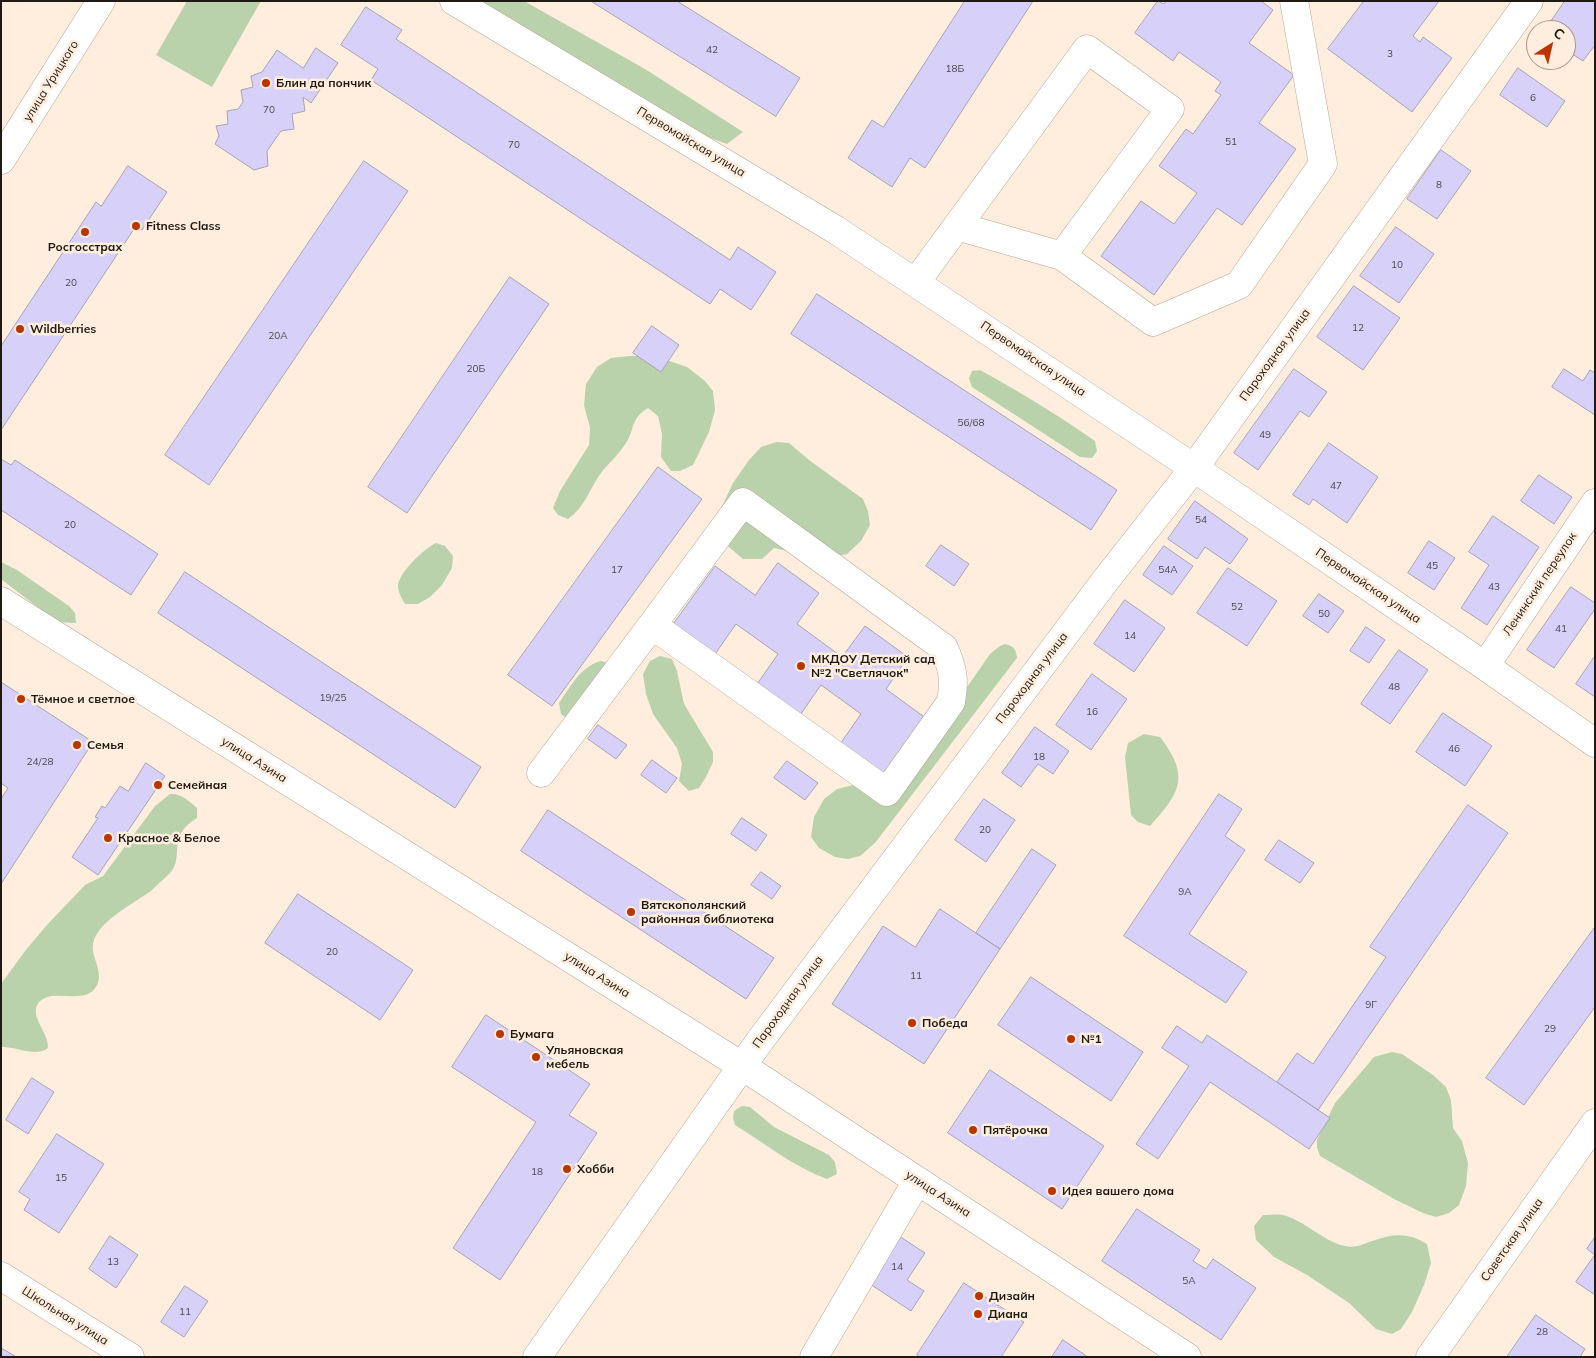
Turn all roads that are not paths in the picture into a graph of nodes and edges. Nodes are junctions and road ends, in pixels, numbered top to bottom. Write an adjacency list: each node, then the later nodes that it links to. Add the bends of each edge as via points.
1 (101, 1): 5 (street, улица Урицкого)
2 (454, 1): 8 (street, Первомайская улица, via 795,204)
3 (1294, 1): 7 (street, via 1323,164 1238,285 1152,322)
4 (1529, 1): 9 (street, Пароходная улица)
5 (1, 160)
6 (957, 226): 7 (street); 7 (street, via 1087,48 1170,109); 8 (street)
7 (1062, 256)
8 (916, 282): 9 (street, Первомайская улица)
9 (1194, 468): 13 (street, Первомайская улица); 16 (street, Пароходная улица, via 1105,581)
10 (1595, 502): 13 (street, Ленинский переулок)
11 (1, 601): 16 (street, улица Азина)
12 (652, 625): 12 (street, via 887,792 951,702 954,685 952,667 944,648 743,502); 15 (street)
13 (1485, 666): 14 (street, Первомайская улица)
14 (1595, 742)
15 (541, 773)
16 (742, 1066): 18 (street, улица Азина); 21 (street, Пароходная улица)
17 (1595, 1123): 24 (street, Советская улица)
18 (917, 1181): 22 (street); 23 (street, улица Азина)
19 (1, 1276): 20 (street, Школьная улица)
20 (130, 1357)
21 (537, 1357)
22 (814, 1357)
23 (1187, 1357)
24 (1430, 1357)

